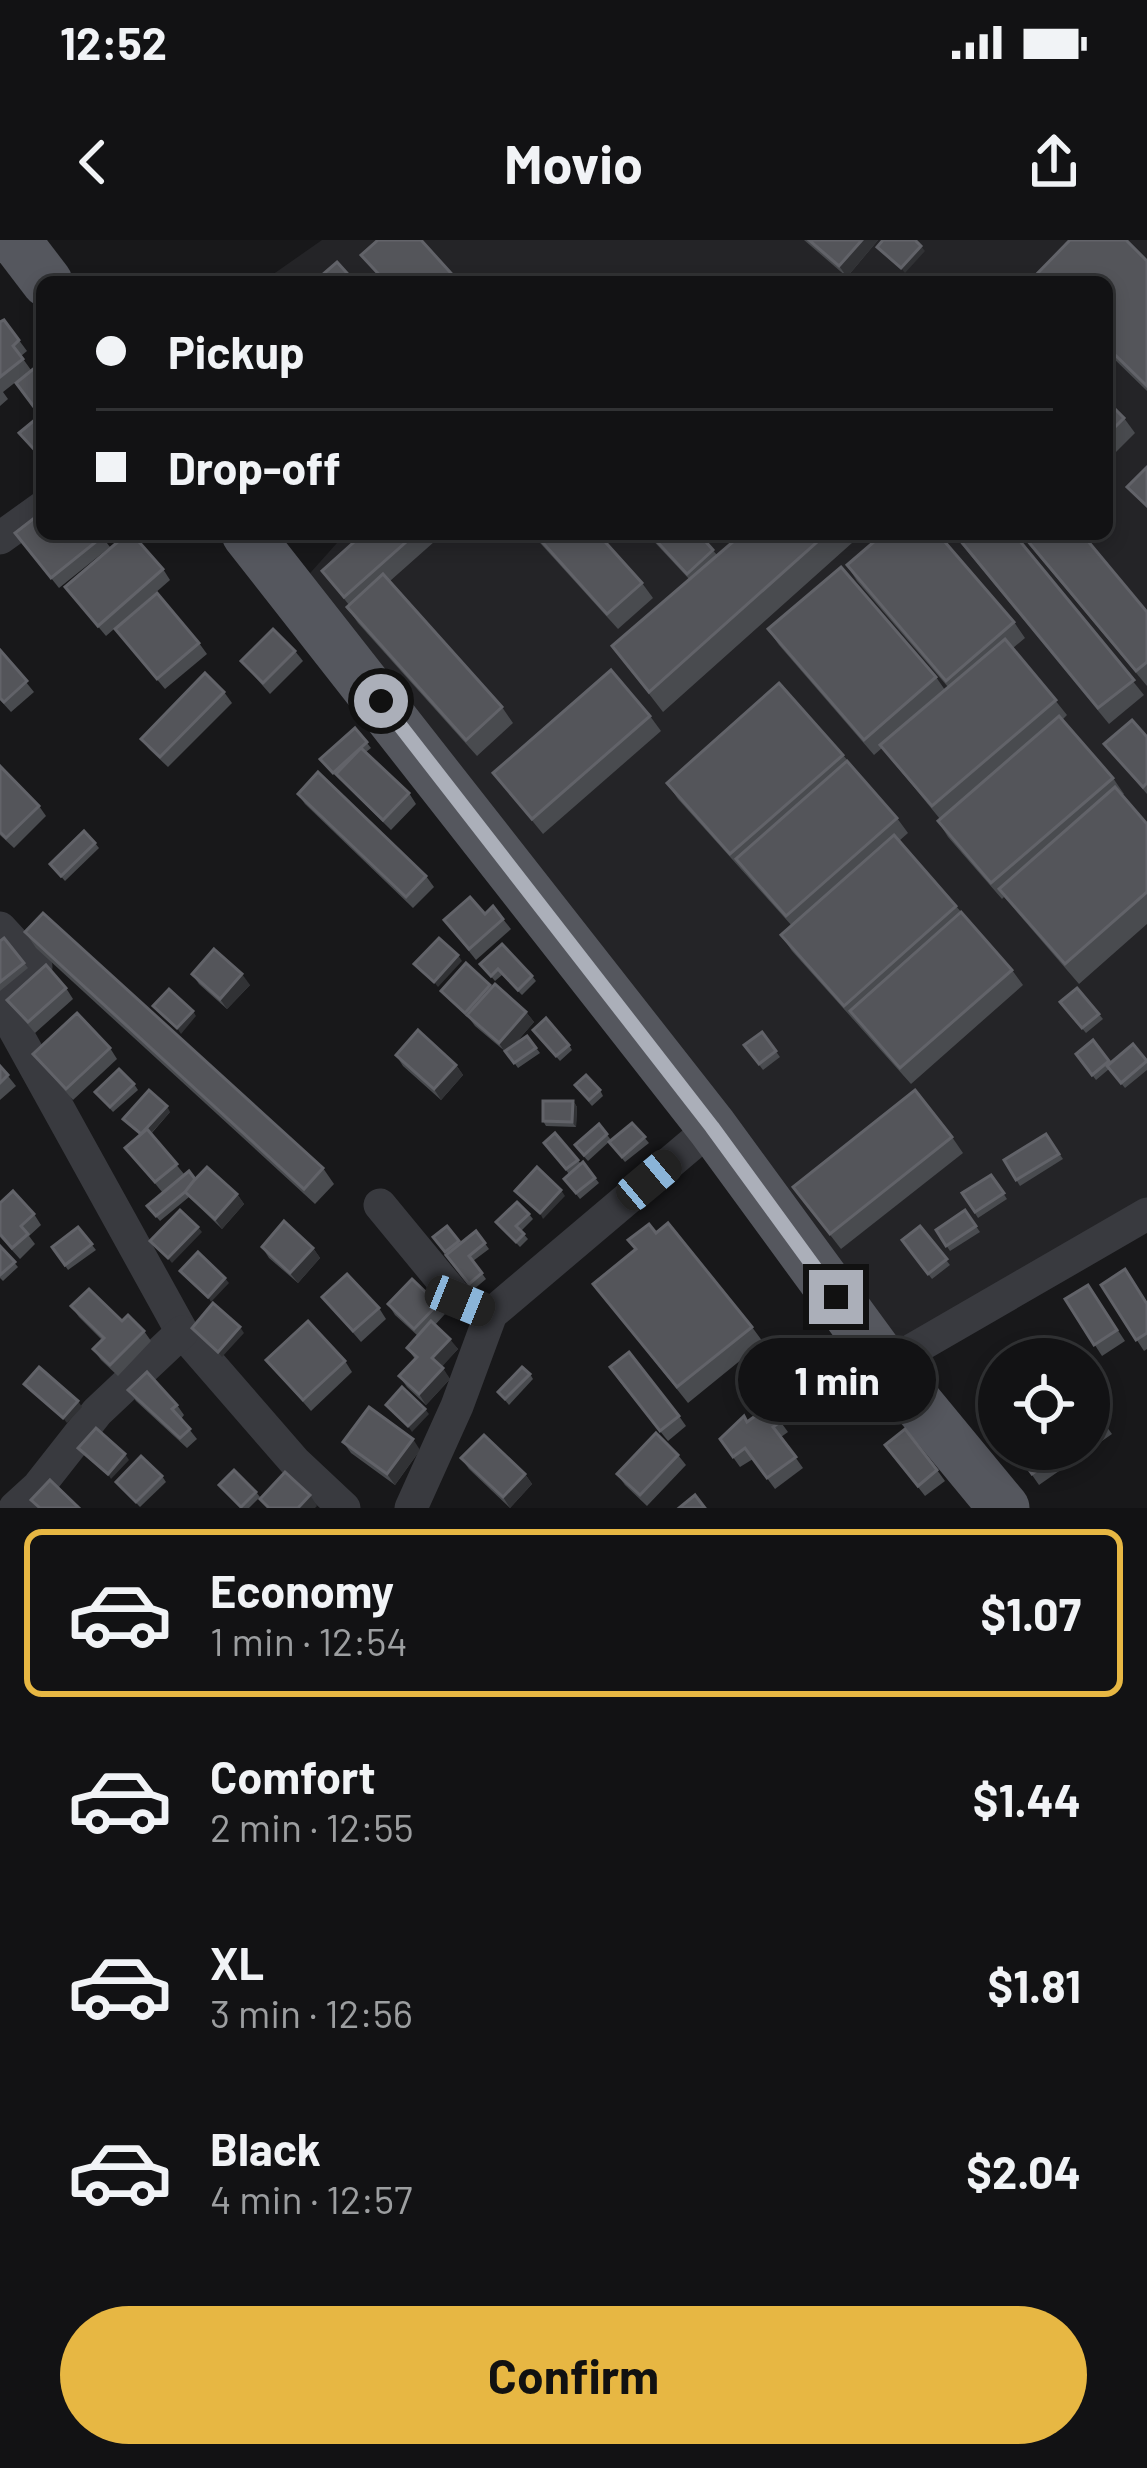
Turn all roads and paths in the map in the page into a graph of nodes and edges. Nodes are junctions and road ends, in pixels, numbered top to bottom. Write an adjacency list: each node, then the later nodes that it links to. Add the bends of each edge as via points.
1 (15, 240): 2 (main road)
2 (42, 276)
3 (36, 512): 4 (street)
4 (0, 538)
5 (252, 540): 8 (main road)
6 (0, 928): 7 (street, via 36,967)
7 (0, 1005): 12 (street)
8 (712, 1127): 11 (street); 13 (main road)
9 (380, 1204): 11 (street, via 460,1301)
10 (1147, 1214): 13 (street)
11 (491, 1314): 16 (street)
12 (182, 1332): 14 (street); 15 (street)
13 (886, 1365): 17 (main road)
14 (15, 1508)
15 (344, 1508)
16 (411, 1508)
17 (1004, 1508)

